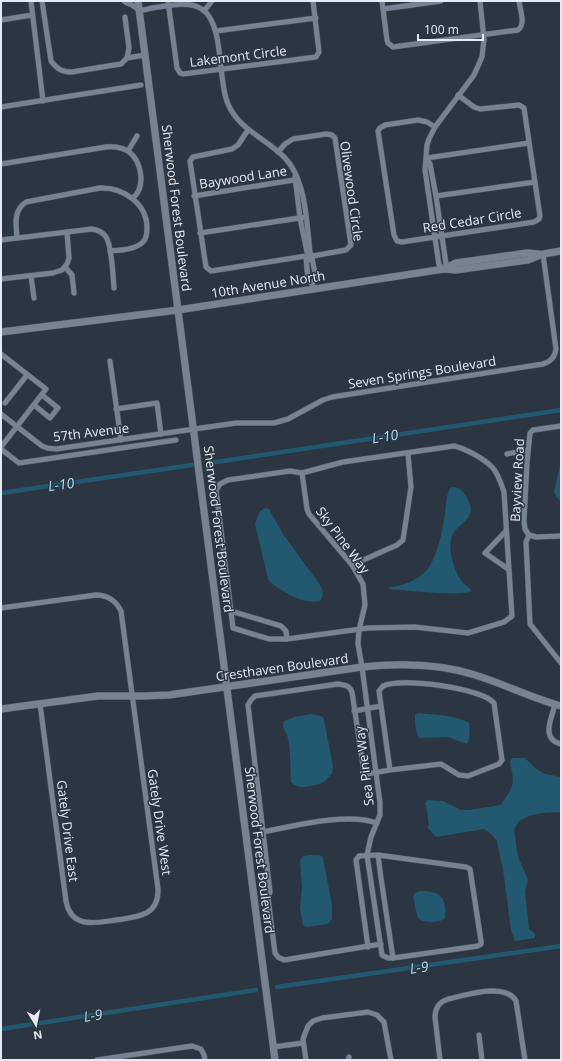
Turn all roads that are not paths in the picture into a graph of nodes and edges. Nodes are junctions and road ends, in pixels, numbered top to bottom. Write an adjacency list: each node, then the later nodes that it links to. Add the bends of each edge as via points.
1 (31, 1): 15 (street)
2 (42, 1): 22 (street, via 51,62 56,68 72,72 121,64)
3 (124, 1): 13 (street)
4 (138, 1): 13 (street, Sherwood Forest Boulevard)
5 (212, 1): 14 (street)
6 (313, 1): 17 (street, Lakemont Circle)
7 (382, 1): 12 (street)
8 (441, 1): 12 (street)
9 (480, 1): 20 (street)
10 (519, 1): 20 (street, via 522,22 518,30)
11 (168, 4): 13 (street); 14 (street, via 188,4); 23 (street, Lakemont Circle, via 178,71 183,74)
12 (383, 9): 20 (street, via 387,40 393,47)
13 (139, 10): 21 (street, Sherwood Forest Boulevard)
14 (204, 11): 19 (street, via 211,18)
15 (32, 15): 18 (street); 26 (street)
16 (125, 17): 22 (street, via 129,48)
17 (316, 18): 19 (street); 23 (street, Lakemont Circle, via 320,52 316,57)
18 (1, 20)
19 (216, 31): 23 (street)
20 (484, 35): 25 (street, via 480,64)
21 (145, 55): 22 (street); 60 (street, Sherwood Forest Boulevard)
22 (127, 58)
23 (221, 70): 29 (street, via 227,102 237,120)
24 (140, 85): 26 (street)
25 (458, 95): 28 (street); 31 (street, Red Cedar Circle, via 480,109 521,106 525,111)
26 (43, 101): 27 (street)
27 (1, 108)
28 (435, 127): 34 (street, via 429,139); 45 (street, Red Cedar Circle, via 418,120 385,125 378,131 395,238 402,242)
29 (248, 130): 33 (street); 38 (street, Olivewood Circle, via 238,145 232,149 191,158 189,165)
30 (137, 136): 32 (street)
31 (530, 143): 34 (street); 37 (street, Red Cedar Circle)
32 (128, 151): 35 (street, via 119,147 106,147); 40 (street, via 138,164 141,176 140,189)
33 (278, 152): 36 (street, via 289,162); 51 (street, Olivewood Circle, via 293,139 326,134 334,138 351,245 346,250)
34 (427, 158): 39 (street); 45 (street, via 425,170)
35 (1, 164)
36 (295, 177): 38 (street, Baywood Lane); 41 (street)
37 (535, 182): 39 (street); 44 (street, Red Cedar Circle, via 540,216 536,221)
38 (194, 196): 43 (street, Olivewood Circle)
39 (436, 196): 44 (street)
40 (133, 198): 46 (street, via 117,189 104,188 29,200 17,212); 48 (street, via 146,218 145,240 132,248)
41 (303, 218): 43 (street); 51 (street)
42 (67, 232): 46 (street); 48 (street, via 92,229 98,231 108,240); 52 (street, via 69,258)
43 (200, 233): 51 (street, Olivewood Circle, via 205,264 211,271)
44 (442, 236): 45 (street, Red Cedar Circle); 53 (street, via 446,264)
45 (435, 237): 53 (street, via 439,265)
46 (17, 238): 47 (street)
47 (1, 240)
48 (110, 250): 57 (street)
49 (561, 251): 50 (street, 10th Avenue North)
50 (544, 254): 53 (street, 10th Avenue North, via 527,253 456,263); 72 (street, Seven Springs Boulevard, via 556,346 554,355 548,362 332,397 288,419 274,423 236,423)
51 (309, 256): 56 (street, via 316,278)
52 (65, 267): 54 (street, via 56,273); 58 (street, via 72,275)
53 (444, 269): 56 (street, 10th Avenue North)
54 (31, 276): 55 (street); 59 (street)
55 (1, 279)
56 (313, 287): 60 (street, 10th Avenue North)
57 (114, 288)
58 (74, 292)
59 (34, 298)
60 (178, 310): 61 (street, 10th Avenue North); 72 (street, Sherwood Forest Boulevard)
61 (1, 332)
62 (1, 354): 64 (street)
63 (110, 361): 68 (street)
64 (27, 375): 65 (street, via 46,390); 66 (street)
65 (42, 395): 67 (street); 67 (street, via 58,408 50,418)
66 (5, 403)
67 (34, 405): 71 (street)
68 (116, 409): 73 (street, via 158,403); 74 (street)
69 (1, 414): 71 (street, 57th Avenue)
70 (561, 426): 77 (street, Bayview Road, via 533,430 530,433)
71 (17, 427): 74 (street, 57th Avenue, via 50,449); 76 (street)
72 (194, 429): 73 (street, 57th Avenue); 92 (street, Sherwood Forest Boulevard)
73 (161, 434): 74 (street, 57th Avenue)
74 (121, 440)
75 (176, 440): 76 (street, via 19,463)
76 (1, 448)
77 (528, 450): 79 (street); 82 (street, Bayview Road, via 524,522)
78 (408, 454): 80 (street, via 343,462); 81 (street, via 454,446 463,448 492,467 500,479 504,492); 84 (street, via 411,487 402,540 397,545)
79 (507, 454)
80 (302, 473): 84 (street, Sky Pine Way, via 309,514); 87 (street, via 290,471 228,480 220,484 216,490)
81 (506, 531): 85 (street); 85 (street, via 485,553)
82 (529, 535): 83 (street); 90 (street, via 526,542 530,624)
83 (561, 536)
84 (352, 565): 88 (street, Sky Pine Way, via 364,588 365,605)
85 (508, 570): 88 (street, via 512,616 504,622 468,633 415,627)
86 (1, 608): 93 (street, Gately Drive West, via 96,595 108,597 120,608)
87 (231, 612): 89 (street, via 282,626); 89 (street, via 233,628 269,639)
88 (359, 630): 89 (street); 91 (street, Sky Pine Way)
89 (287, 639)
90 (561, 663)
91 (362, 667): 92 (street, Cresthaven Boulevard); 95 (street, Cresthaven Boulevard, via 412,665 456,670); 97 (street, Sea Pine Way)
92 (227, 687): 93 (street, Cresthaven Boulevard, via 169,695); 113 (street, Sherwood Forest Boulevard)
93 (132, 696): 94 (street, Cresthaven Boulevard, via 98,696); 107 (street, Gately Drive West, via 158,896 152,908 145,914)
94 (40, 704): 98 (street, Cresthaven Boulevard); 107 (street, Gately Drive East, via 67,907 75,918 86,923)
95 (558, 705): 100 (street, via 549,734 551,739)
96 (381, 706): 97 (street); 101 (street); 101 (street, via 379,691 383,686 395,682 425,683 491,699 494,703 502,760 499,764 468,776 441,764)
97 (368, 708): 99 (street); 102 (street, Sea Pine Way)
98 (1, 709)
99 (354, 711): 102 (street, via 364,772); 104 (street, via 350,688 338,684 255,696 251,700 248,705)
100 (561, 744)
101 (390, 770): 102 (street)
102 (377, 773): 103 (street, Sea Pine Way, via 380,815)
103 (377, 823): 104 (street, via 368,819 329,820); 105 (street, Sea Pine Way)
104 (263, 832): 109 (street, via 270,892 268,898 275,953 278,957 284,960)
105 (367, 855): 106 (street); 108 (street, Sea Pine Way); 109 (street, via 359,856 356,860)
106 (378, 855): 110 (street); 110 (street, via 466,867 471,873 480,944)
107 (114, 921)
108 (381, 944): 109 (street); 110 (street, Sea Pine Way, via 382,955)
109 (368, 947)
110 (394, 958)
111 (479, 1035): 120 (street)
112 (303, 1043): 113 (street); 117 (street); 118 (street, via 305,1032 316,1020 372,1012 385,1024)
113 (273, 1047): 116 (street, Sherwood Forest Boulevard)
114 (97, 1060): 115 (street, via 192,1046 201,1049)
115 (205, 1060)
116 (275, 1060)
117 (306, 1060)
118 (391, 1060)
119 (440, 1060): 121 (street, via 435,1017 438,1006 448,999 495,990 508,992 516,1001)
120 (482, 1060)
121 (524, 1060)

